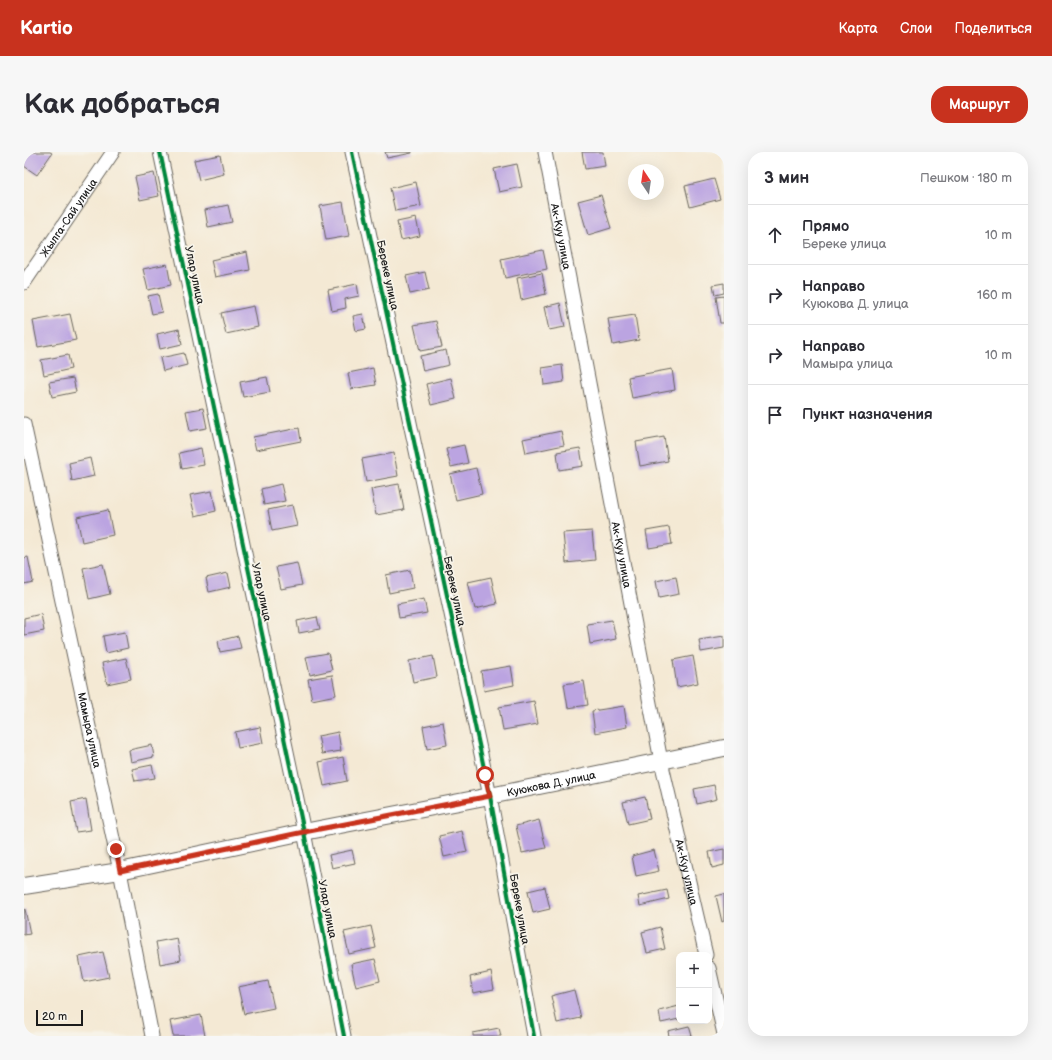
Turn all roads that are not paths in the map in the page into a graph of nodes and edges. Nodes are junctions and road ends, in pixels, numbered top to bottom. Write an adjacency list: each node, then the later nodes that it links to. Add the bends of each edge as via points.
1 (114, 152): 5 (street, Жылга-Сай улица)
2 (160, 152): 10 (street, Улар улица)
3 (352, 152): 9 (street, Береке улица)
4 (545, 152): 8 (street, Ак-Куу улица)
5 (24, 283)
6 (24, 424): 11 (street, Мамыра улица)
7 (724, 748): 8 (street, Куюкова Д. улица)
8 (662, 761): 9 (street, Куюкова Д. улица); 13 (street, Ак-Куу улица)
9 (490, 796): 10 (street, Куюкова Д. улица); 18 (street, Береке улица)
10 (304, 832): 11 (street, Куюкова Д. улица); 17 (street, Улар улица)
11 (120, 871): 12 (street, Куюкова Д. улица); 16 (street, Мамыра улица)
12 (24, 886)
13 (705, 952)
14 (712, 981): 15 (street)
15 (724, 1034)
16 (152, 1036)
17 (344, 1036)
18 (534, 1036)

